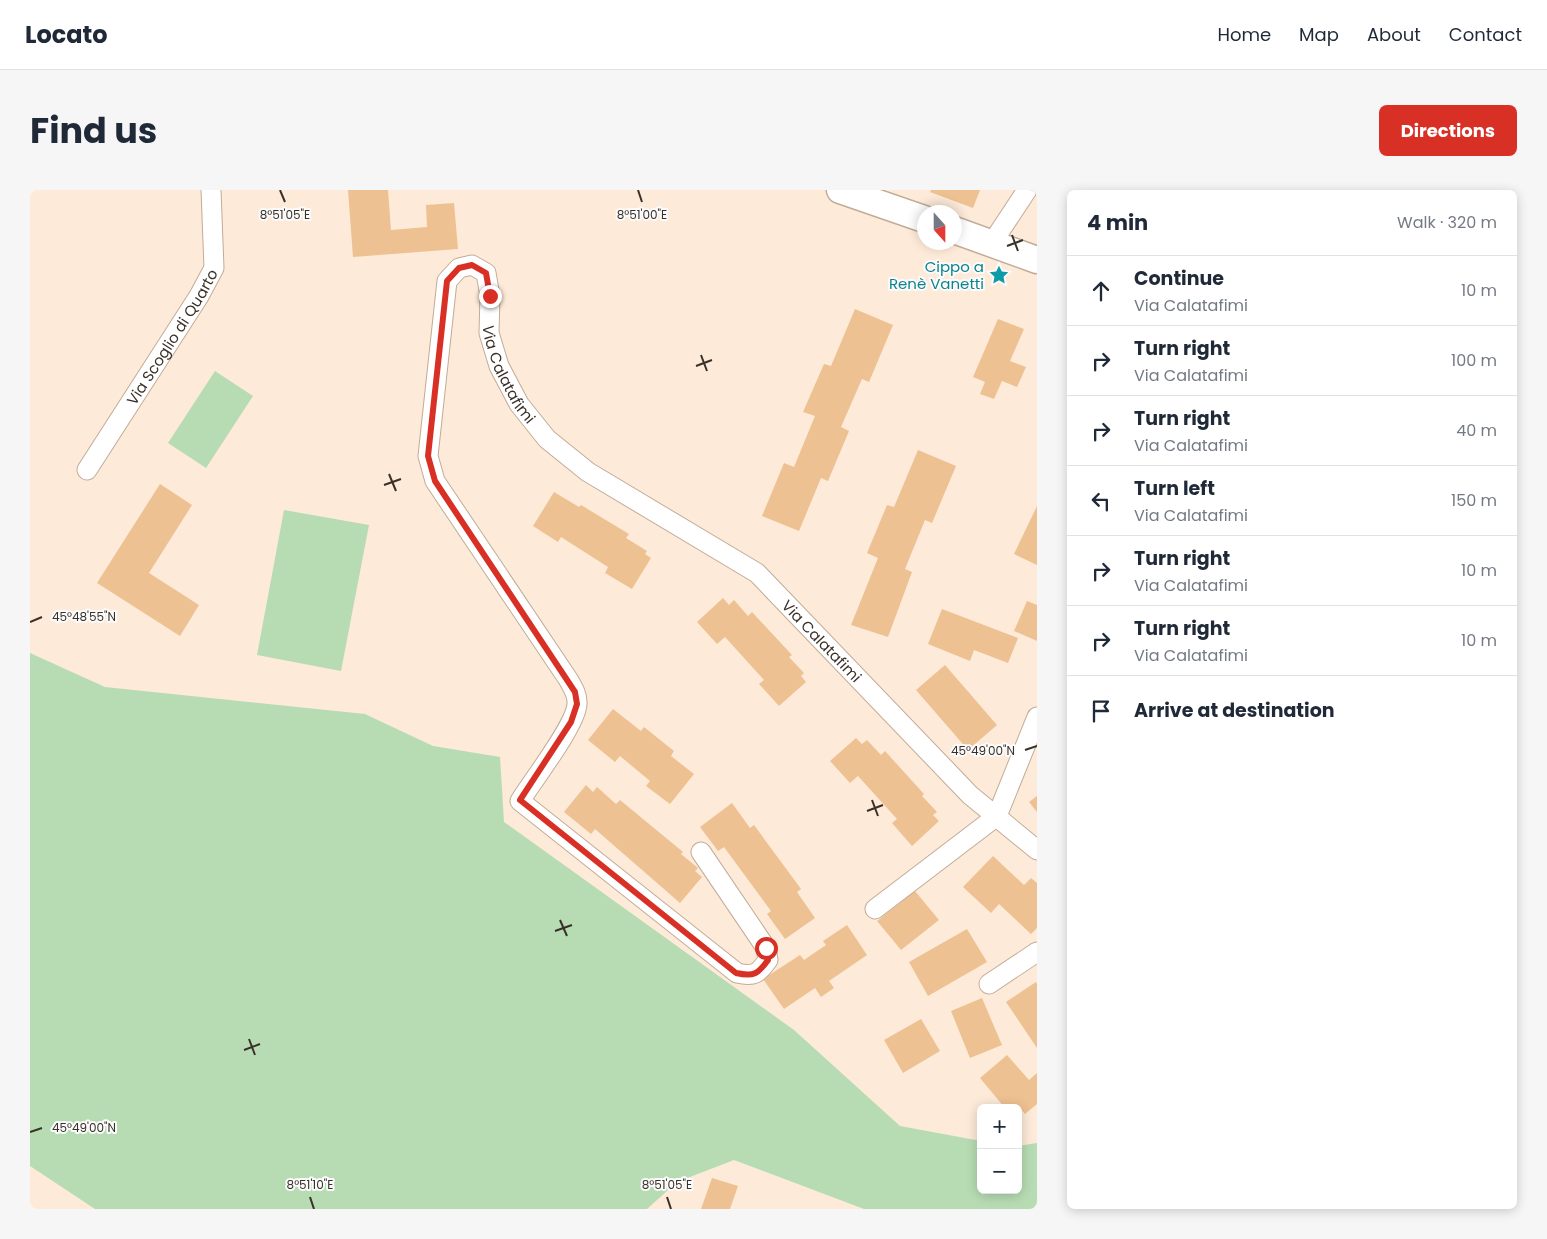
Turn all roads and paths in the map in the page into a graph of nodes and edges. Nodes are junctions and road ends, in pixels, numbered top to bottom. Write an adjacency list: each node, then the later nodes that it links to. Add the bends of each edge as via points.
1 (211, 190): 8 (street, Via Scoglio di Quarto, via 214,268)
2 (840, 190): 4 (main road)
3 (1026, 190): 6 (street)
4 (917, 218)
5 (962, 233): 6 (main road)
6 (992, 243): 7 (main road)
7 (1037, 260)
8 (86, 470)
9 (1037, 717): 10 (street)
10 (996, 816): 11 (street, Via Calatafimi); 12 (street, Via Calatafimi, via 970,795 758,573 588,472 547,440 519,404 499,366 489,333 490,296 486,273 472,265 459,268 447,281 443,307 429,437 430,466 435,481 568,679 577,704 571,722 520,800 736,973 749,976 760,971 768,960 766,948); 13 (street)
11 (1037, 850)
12 (701, 852)
13 (875, 909)
14 (1037, 952): 15 (street)
15 (989, 984)

